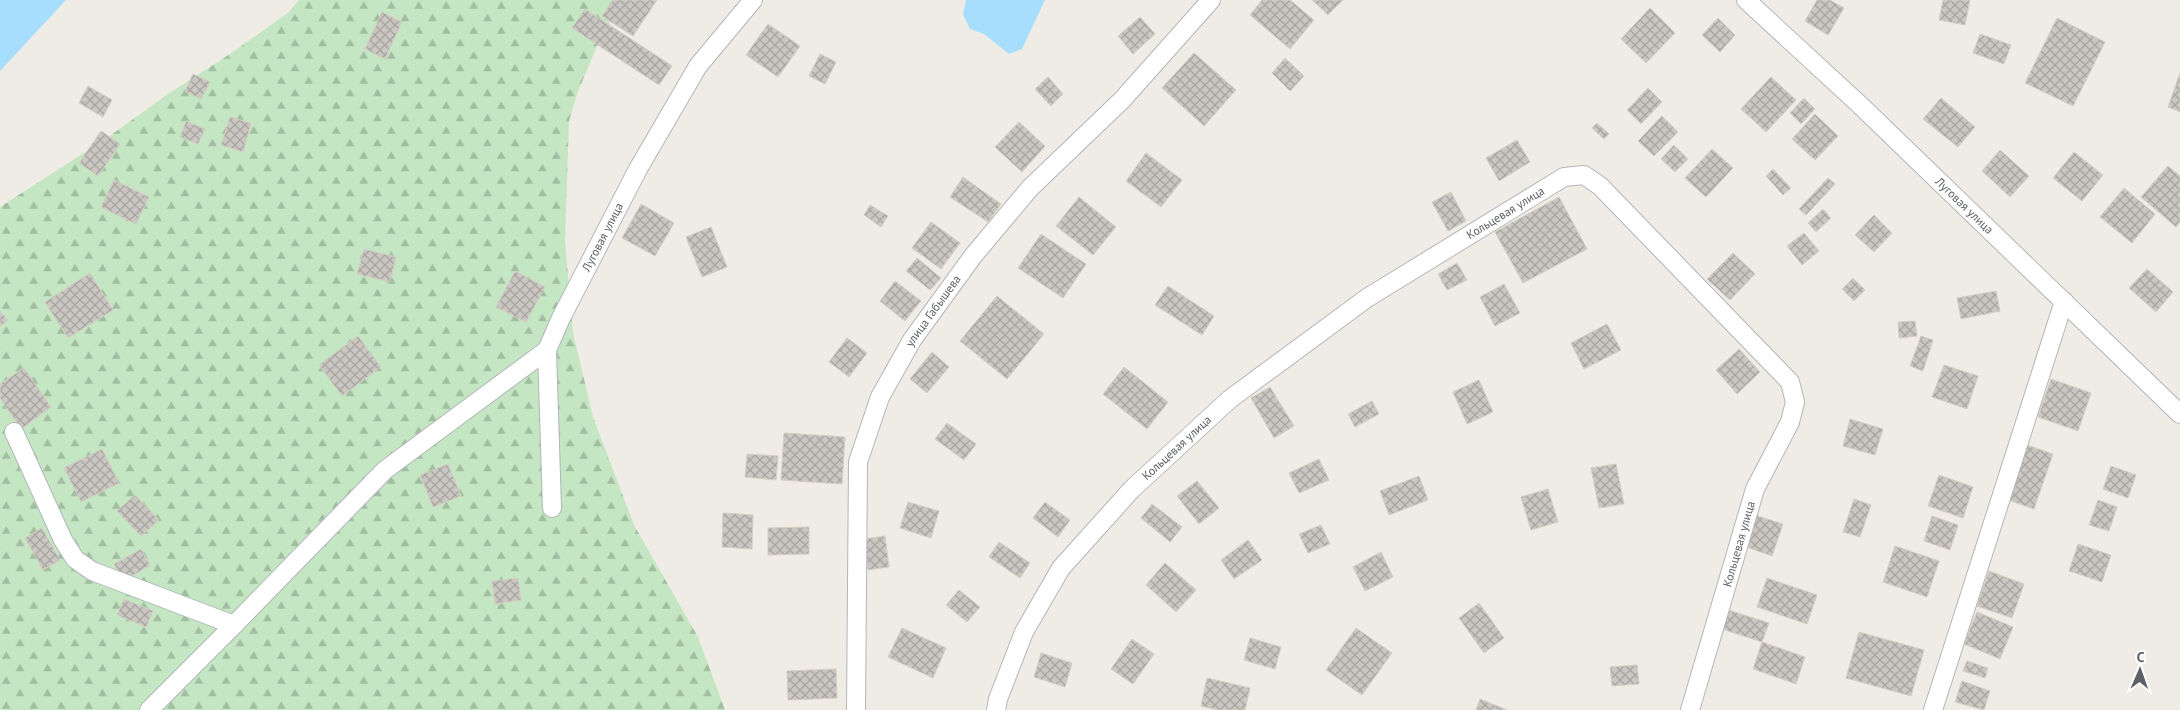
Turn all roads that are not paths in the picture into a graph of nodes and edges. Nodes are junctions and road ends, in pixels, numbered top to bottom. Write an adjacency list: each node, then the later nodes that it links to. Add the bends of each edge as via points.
1 (753, 0): 5 (street, Луговая улица, via 698,66 638,169)
2 (1211, 0): 11 (street, улица Габышева, via 1122,100 1030,188 973,256 912,340 880,397 858,462)
3 (1746, 0): 4 (street, Луговая улица)
4 (2064, 301): 6 (street, Луговая улица); 14 (street)
5 (547, 350): 8 (street, Луговая улица); 9 (street, via 385,470)
6 (2180, 414)
7 (14, 432): 9 (street, via 62,540 75,559 92,571)
8 (552, 508)
9 (234, 625): 10 (street)
10 (149, 710)
11 (856, 710)
12 (996, 710): 13 (street, Кольцевая улица, via 1024,632 1061,568 1132,489 1230,399 1367,298 1564,177 1584,175 1600,186 1790,382 1795,402 1790,422 1755,489)
13 (1690, 710)
14 (1933, 710)

